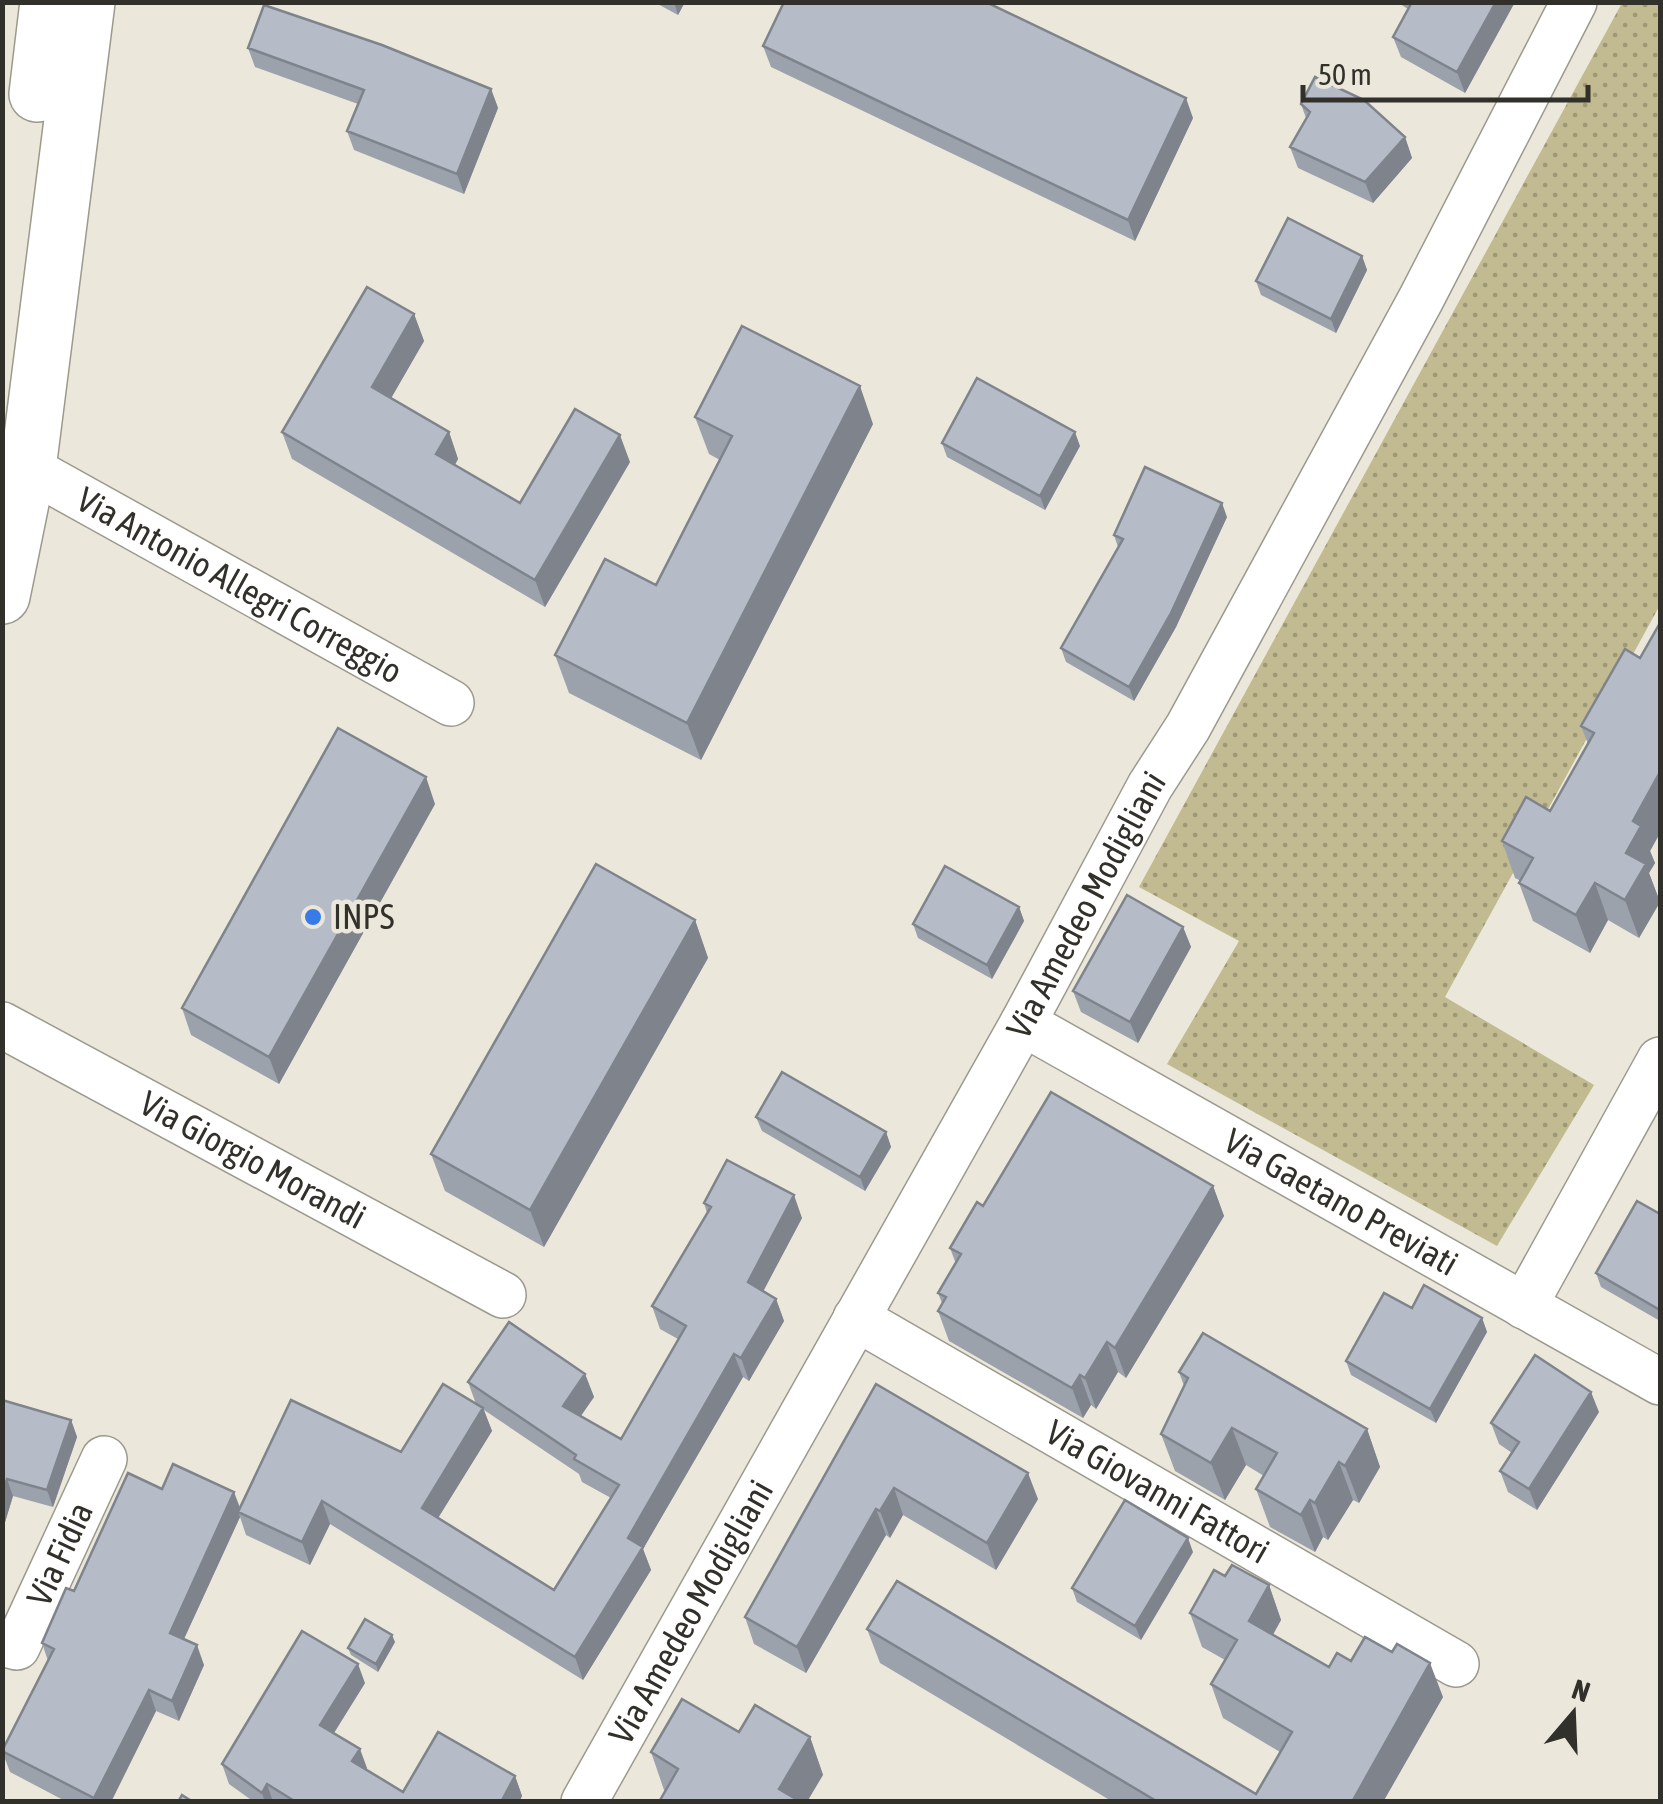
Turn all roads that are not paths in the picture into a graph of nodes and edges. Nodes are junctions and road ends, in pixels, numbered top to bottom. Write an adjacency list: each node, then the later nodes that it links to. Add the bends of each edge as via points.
1 (48, 2): 4 (street)
2 (86, 2): 5 (street, Via Antonio Allegri Correggio)
3 (1574, 2): 8 (street, Via Amedeo Modigliani, via 1421,300)
4 (2, 370)
5 (28, 468): 6 (street, Via Antonio Allegri Correggio); 7 (street, Via Antonio Allegri Correggio)
6 (2, 596)
7 (451, 702)
8 (1023, 1023): 12 (street, Via Gaetano Previati); 13 (street, Via Amedeo Modigliani)
9 (2, 1025): 11 (street, Via Giorgio Morandi)
10 (1660, 1060): 12 (street)
11 (504, 1295)
12 (1524, 1306): 14 (street, Via Gaetano Previati)
13 (856, 1318): 17 (street, Via Giovanni Fattori); 18 (street, Via Amedeo Modigliani)
14 (1660, 1382)
15 (104, 1460): 16 (street, Via Fidia)
16 (7, 1655)
17 (1456, 1664)
18 (584, 1802)

